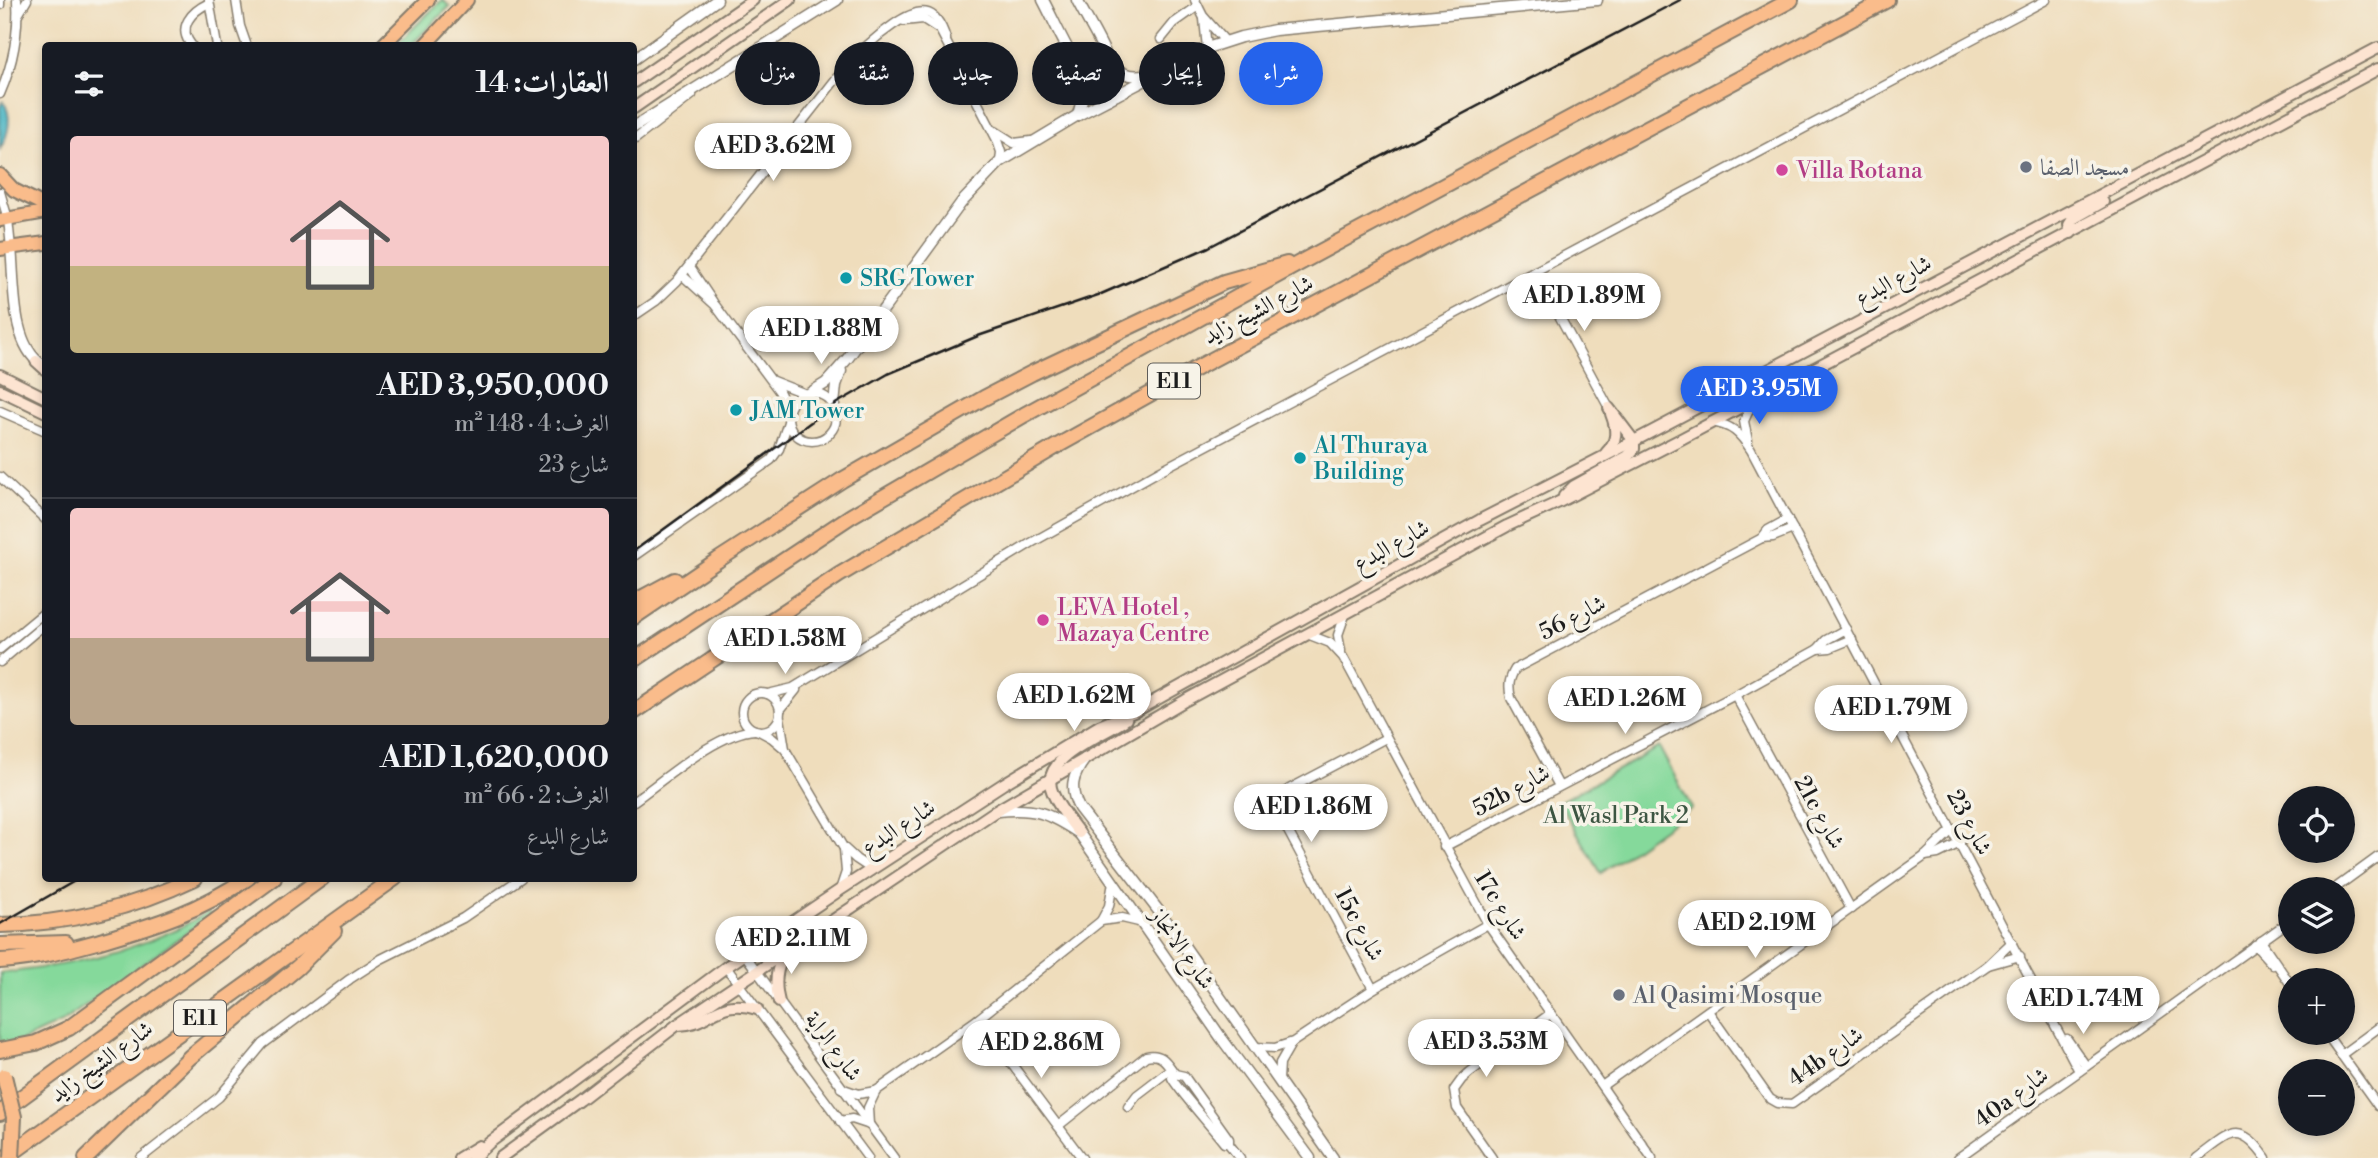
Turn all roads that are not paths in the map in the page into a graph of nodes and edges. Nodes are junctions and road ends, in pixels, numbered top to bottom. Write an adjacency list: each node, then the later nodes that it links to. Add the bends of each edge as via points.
1 (17, 0): 18 (street)
2 (27, 0): 18 (street)
3 (236, 0): 24 (street)
4 (428, 0): 25 (main road)
5 (467, 0): 26 (main road)
6 (717, 0): 31 (street)
7 (753, 0): 34 (main road)
8 (790, 0): 38 (main road)
9 (837, 0): 33 (street)
10 (1043, 0): 27 (street)
11 (1075, 0): 28 (street)
12 (1597, 0): 21 (street, via 1292,28)
13 (1790, 0): 55 (highway, شارع الشيخ زايد / E11)
14 (1887, 0): 104 (highway, شارع الشيخ زايد / E11, via 1056,446 839,575)
15 (2046, 0): 57 (street)
16 (209, 1): 22 (street, via 186,24); 23 (street)
17 (1197, 3): 19 (street); 20 (street)
18 (18, 15): 35 (street)
19 (1203, 16): 21 (street); 29 (street)
20 (1161, 39)
21 (1225, 41)
22 (190, 42)
23 (216, 42)
24 (246, 42)
25 (386, 42)
26 (428, 42)
27 (1065, 42)
28 (1099, 42)
29 (1206, 42)
30 (2378, 48): 46 (main road, شارع البدع)
31 (637, 57)
32 (2378, 69): 51 (main road, شارع البدع)
33 (713, 77): 40 (street); 42 (street)
34 (637, 80)
35 (0, 94)
36 (1081, 105): 39 (street)
37 (1098, 105): 39 (street)
38 (637, 106)
39 (1078, 116): 43 (street)
40 (637, 125)
41 (990, 127): 43 (street, via 1014,143); 44 (street, via 1000,147); 56 (street, via 935,25 923,19 894,24 843,70)
42 (637, 138)
43 (1035, 141): 44 (street)
44 (1000, 162): 61 (street, via 961,203)
45 (0, 175): 48 (main road, via 14,190)
46 (2117, 187): 51 (main road, via 2106,200 2073,219); 77 (main road, شارع البدع)
47 (0, 192): 50 (street)
48 (42, 205)
49 (42, 213): 50 (main road)
50 (4, 220): 54 (street)
51 (2071, 233): 68 (main road, شارع البدع)
52 (0, 238): 54 (street)
53 (42, 244): 54 (main road)
54 (6, 248): 62 (street, via 24,345)
55 (1305, 260): 87 (highway, via 1224,282 1032,373 889,452); 99 (highway, شارع الشيخ زايد / E11, via 873,502)
56 (689, 266): 58 (street); 59 (street)
57 (1535, 271): 70 (street); 101 (street, via 1042,536)
58 (682, 275): 59 (street); 60 (street)
59 (715, 305): 64 (street)
60 (637, 314)
61 (848, 358): 66 (street, via 826,383); 69 (street)
62 (42, 366)
63 (0, 375): 67 (main road)
64 (770, 379): 66 (street); 73 (street)
65 (0, 390): 71 (main road)
66 (808, 393): 69 (street, via 823,396); 73 (street, via 798,397)
67 (42, 396)
68 (1754, 400): 75 (main road, شارع البدع); 78 (street, شارع 23, via 1744,421)
69 (834, 405): 74 (street, via 834,429 821,440 804,440)
70 (1609, 408): 77 (main road); 79 (main road, via 1616,431)
71 (42, 410)
72 (0, 411): 76 (street)
73 (789, 412): 74 (street)
74 (788, 422): 86 (street, via 771,460)
75 (1711, 422): 78 (street, شارع 23, via 1732,427); 81 (main road, شارع البدع)
76 (42, 429)
77 (1634, 441): 79 (main road, شارع البدع); 81 (main road, via 1631,454 1574,486)
78 (1751, 450): 83 (street, شارع 23)
79 (1604, 456): 105 (main road, شارع البدع, via 1479,520)
80 (0, 477): 82 (street)
81 (1557, 503): 91 (main road, شارع البدع)
82 (42, 516)
83 (1788, 519): 84 (street, شارع 23); 85 (street, شارع 56)
84 (1793, 529): 85 (street, شارع 56); 93 (street, شارع 23)
85 (1762, 538): 112 (street, شارع 56, via 1515,669 1510,678 1511,698)
86 (637, 554)
87 (718, 559): 88 (highway); 90 (highway)
88 (637, 600)
89 (42, 614): 96 (street)
90 (637, 615)
91 (1345, 615): 94 (main road, شارع البدع); 98 (street, 17c شارع, via 1338,635)
92 (42, 626): 100 (street)
93 (1846, 629): 95 (street, شارع 23); 97 (street, 52b شارع)
94 (1307, 634): 98 (street, 17c شارع, via 1330,643); 110 (main road, شارع البدع)
95 (1852, 639): 97 (street, 52b شارع); 115 (street, شارع 23)
96 (0, 649)
97 (1818, 649): 103 (street, 52b شارع)
98 (1343, 657): 108 (street, 17c شارع)
99 (637, 658)
100 (0, 662)
101 (808, 678): 102 (street, via 785,692); 106 (street)
102 (768, 694): 106 (street); 107 (street, via 753,695 743,705 744,720)
103 (1735, 695): 112 (street, 52b شارع); 133 (street, 21c شارع)
104 (637, 710)
105 (1136, 711): 111 (main road, via 1063,758); 122 (main road, شارع البدع, via 1099,726)
106 (780, 713): 107 (street, via 772,727); 109 (street)
107 (757, 731): 109 (street); 113 (street, via 721,740)
108 (1386, 738): 119 (street, 17c شارع); 152 (street, 15c شارع, via 1289,789 1278,808)
109 (785, 749): 118 (street)
110 (1087, 757): 111 (main road, شارع البدع); 162 (street, شارع الانجاز, via 1073,778 1079,808)
111 (1049, 779): 114 (main road, شارع البدع); 116 (main road, via 1054,796)
112 (1559, 786): 119 (street, 52b شارع)
113 (637, 799)
114 (994, 811): 116 (street, شارع الانجاز, via 1036,810); 143 (main road, شارع البدع)
115 (1952, 830): 117 (street, شارع 23); 120 (street)
116 (1079, 833): 130 (street, شارع الانجاز)
117 (1960, 843): 120 (street); 140 (street, شارع 23)
118 (843, 847): 122 (street); 131 (street, via 846,865)
119 (1444, 847): 136 (street, 17c شارع)
120 (1925, 856): 133 (street)
121 (2378, 858): 123 (street)
122 (871, 869): 131 (main road, شارع البدع)
123 (2351, 877)
124 (186, 882): 137 (highway, via 102,913)
125 (242, 882): 139 (highway, via 167,921)
126 (269, 882): 163 (highway, via 69,1028 36,1043)
127 (317, 882): 174 (highway, شارع الشيخ زايد / E11)
128 (390, 882): 132 (highway, شارع الشيخ زايد / E11)
129 (516, 882): 184 (street, via 463,918 350,979 263,1044 219,1097)
130 (1113, 882): 134 (street); 135 (street, شارع الانجاز)
131 (840, 890): 144 (main road, شارع البدع)
132 (362, 902): 181 (highway, شارع الشيخ زايد / E11); 183 (highway, via 298,967 190,1057)
133 (1851, 909): 155 (street)
134 (1101, 921): 135 (street, via 1122,918); 157 (street)
135 (1143, 923): 180 (street, شارع الانجاز)
136 (1488, 924): 152 (street); 156 (street, 17c شارع)
137 (0, 925)
138 (2278, 929): 141 (street, 40a شارع)
139 (102, 940): 142 (highway); 146 (highway, via 43,956)
140 (2012, 942): 145 (street, شارع 23); 147 (street, 44b شارع)
141 (2258, 943): 149 (street); 165 (street, 40a شارع)
142 (0, 946)
143 (786, 949): 150 (main road, شارع البدع); 153 (main road, via 776,973)
144 (745, 955): 148 (main road, شارع البدع); 150 (street, شارع الراية)
145 (2020, 956): 147 (street, 44b شارع); 165 (street, شارع 23)
146 (0, 961)
147 (1988, 965): 155 (street, 44b شارع, via 1792,1104 1770,1099)
148 (726, 968): 151 (street, شارع الراية); 178 (main road, شارع البدع)
149 (2278, 969)
150 (756, 970): 151 (main road, شارع البدع); 153 (street, شارع الراية)
151 (737, 983): 154 (street, شارع الراية); 158 (main road, شارع البدع)
152 (1373, 989): 160 (street)
153 (779, 1002): 170 (street, شارع الراية)
154 (757, 1009): 158 (main road, via 726,1006 692,1025); 175 (street, شارع الراية)
155 (1708, 1011): 169 (street)
156 (1550, 1014): 169 (street, 17c شارع); 194 (street, via 1470,1072 1454,1090 1457,1108)
157 (978, 1019): 171 (street); 177 (street)
158 (677, 1024): 179 (main road, شارع البدع)
159 (2378, 1028): 164 (street)
160 (1293, 1042): 162 (street, via 1275,1048); 168 (street, via 1280,1063)
161 (2334, 1045): 164 (street)
162 (1255, 1047): 168 (street, شارع الانجاز)
163 (0, 1050)
164 (2341, 1055): 172 (street)
165 (2083, 1068): 196 (street, 40a شارع)
166 (1, 1072): 182 (highway, bridge, via 14,1117)
167 (1173, 1072): 173 (street, via 1137,1095); 177 (street, via 1162,1057 1146,1056); 192 (street, via 1184,1076)
168 (1279, 1080): 193 (street, شارع الانجاز)
169 (1602, 1086): 195 (street, 17c شارع)
170 (841, 1088): 171 (street, via 858,1094); 176 (street, شارع الراية)
171 (876, 1091): 176 (street, via 868,1108)
172 (2378, 1106)
173 (1128, 1107)
174 (0, 1113)
175 (840, 1121): 176 (street, via 852,1119); 189 (street, شارع الراية)
176 (869, 1126): 190 (street, شارع الراية)
177 (1058, 1126): 191 (street)
178 (489, 1143): 185 (main road); 186 (main road, شارع البدع)
179 (516, 1147): 187 (main road, شارع البدع); 188 (main road)
180 (1307, 1156)
181 (5, 1158)
182 (12, 1158)
183 (86, 1158)
184 (141, 1158)
185 (459, 1158)
186 (473, 1158)
187 (500, 1158)
188 (509, 1158)
189 (867, 1158)
190 (894, 1158)
191 (1082, 1158)
192 (1240, 1158)
193 (1333, 1158)
194 (1492, 1158)
195 (1653, 1158)
196 (1958, 1158)
197 (2196, 1158): 198 (street, via 2235,1134 2250,1137)
198 (2266, 1158)

